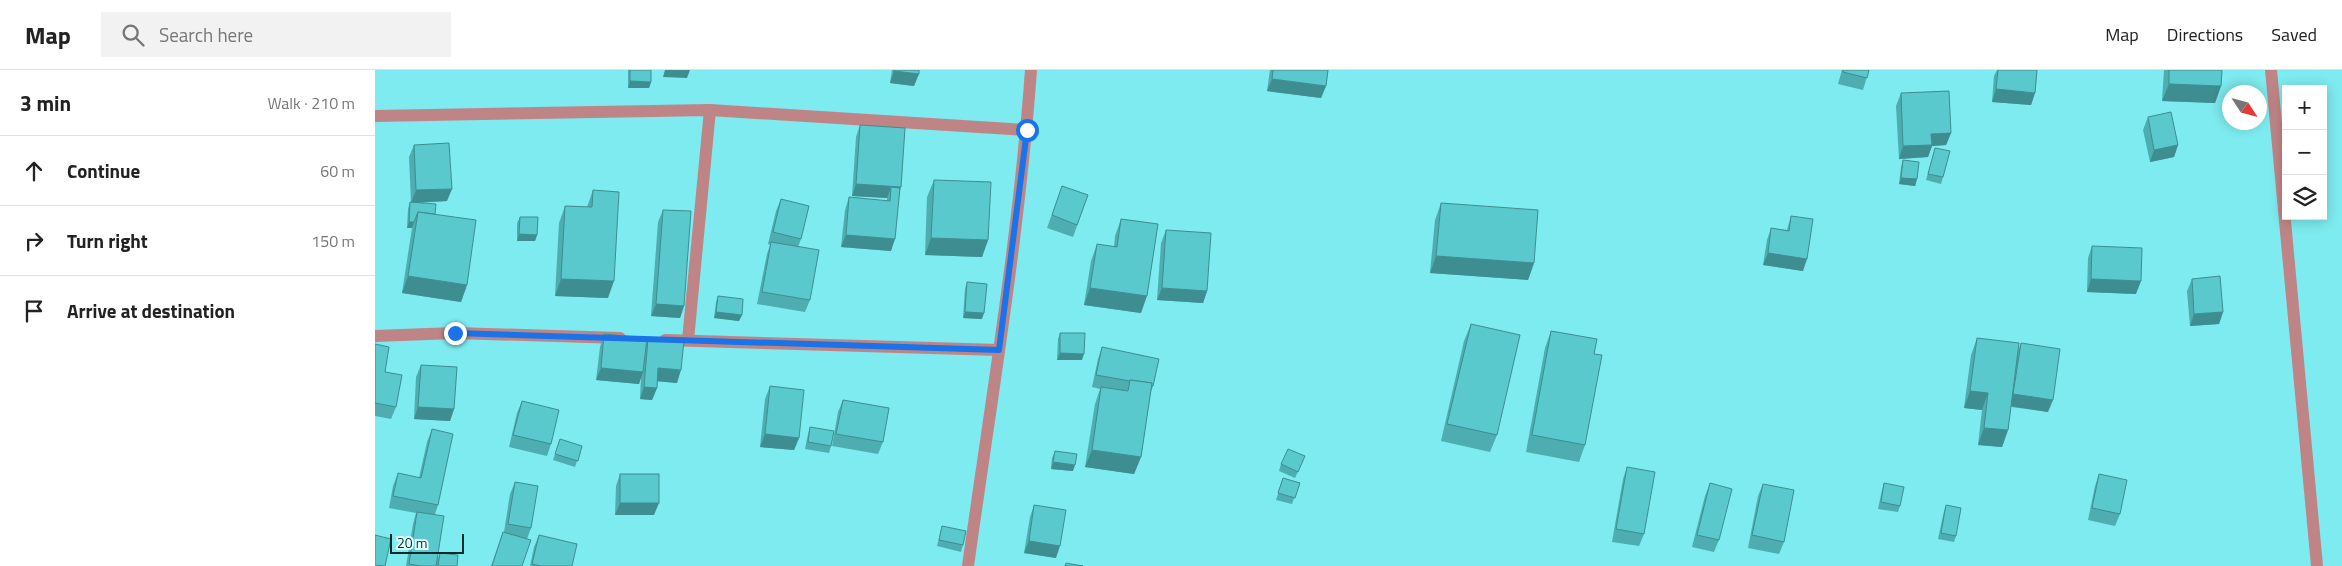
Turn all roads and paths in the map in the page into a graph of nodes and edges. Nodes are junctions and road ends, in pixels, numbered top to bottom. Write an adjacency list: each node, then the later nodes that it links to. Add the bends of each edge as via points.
1 (1031, 70): 5 (street)
2 (2271, 70): 12 (street)
3 (710, 110): 4 (street); 5 (street); 9 (street)
4 (375, 116)
5 (1027, 130): 10 (street)
6 (375, 336): 7 (street, via 455,333)
7 (630, 339)
8 (649, 339): 9 (street)
9 (688, 340): 10 (street)
10 (999, 350): 11 (street)
11 (968, 566)
12 (2317, 566)

